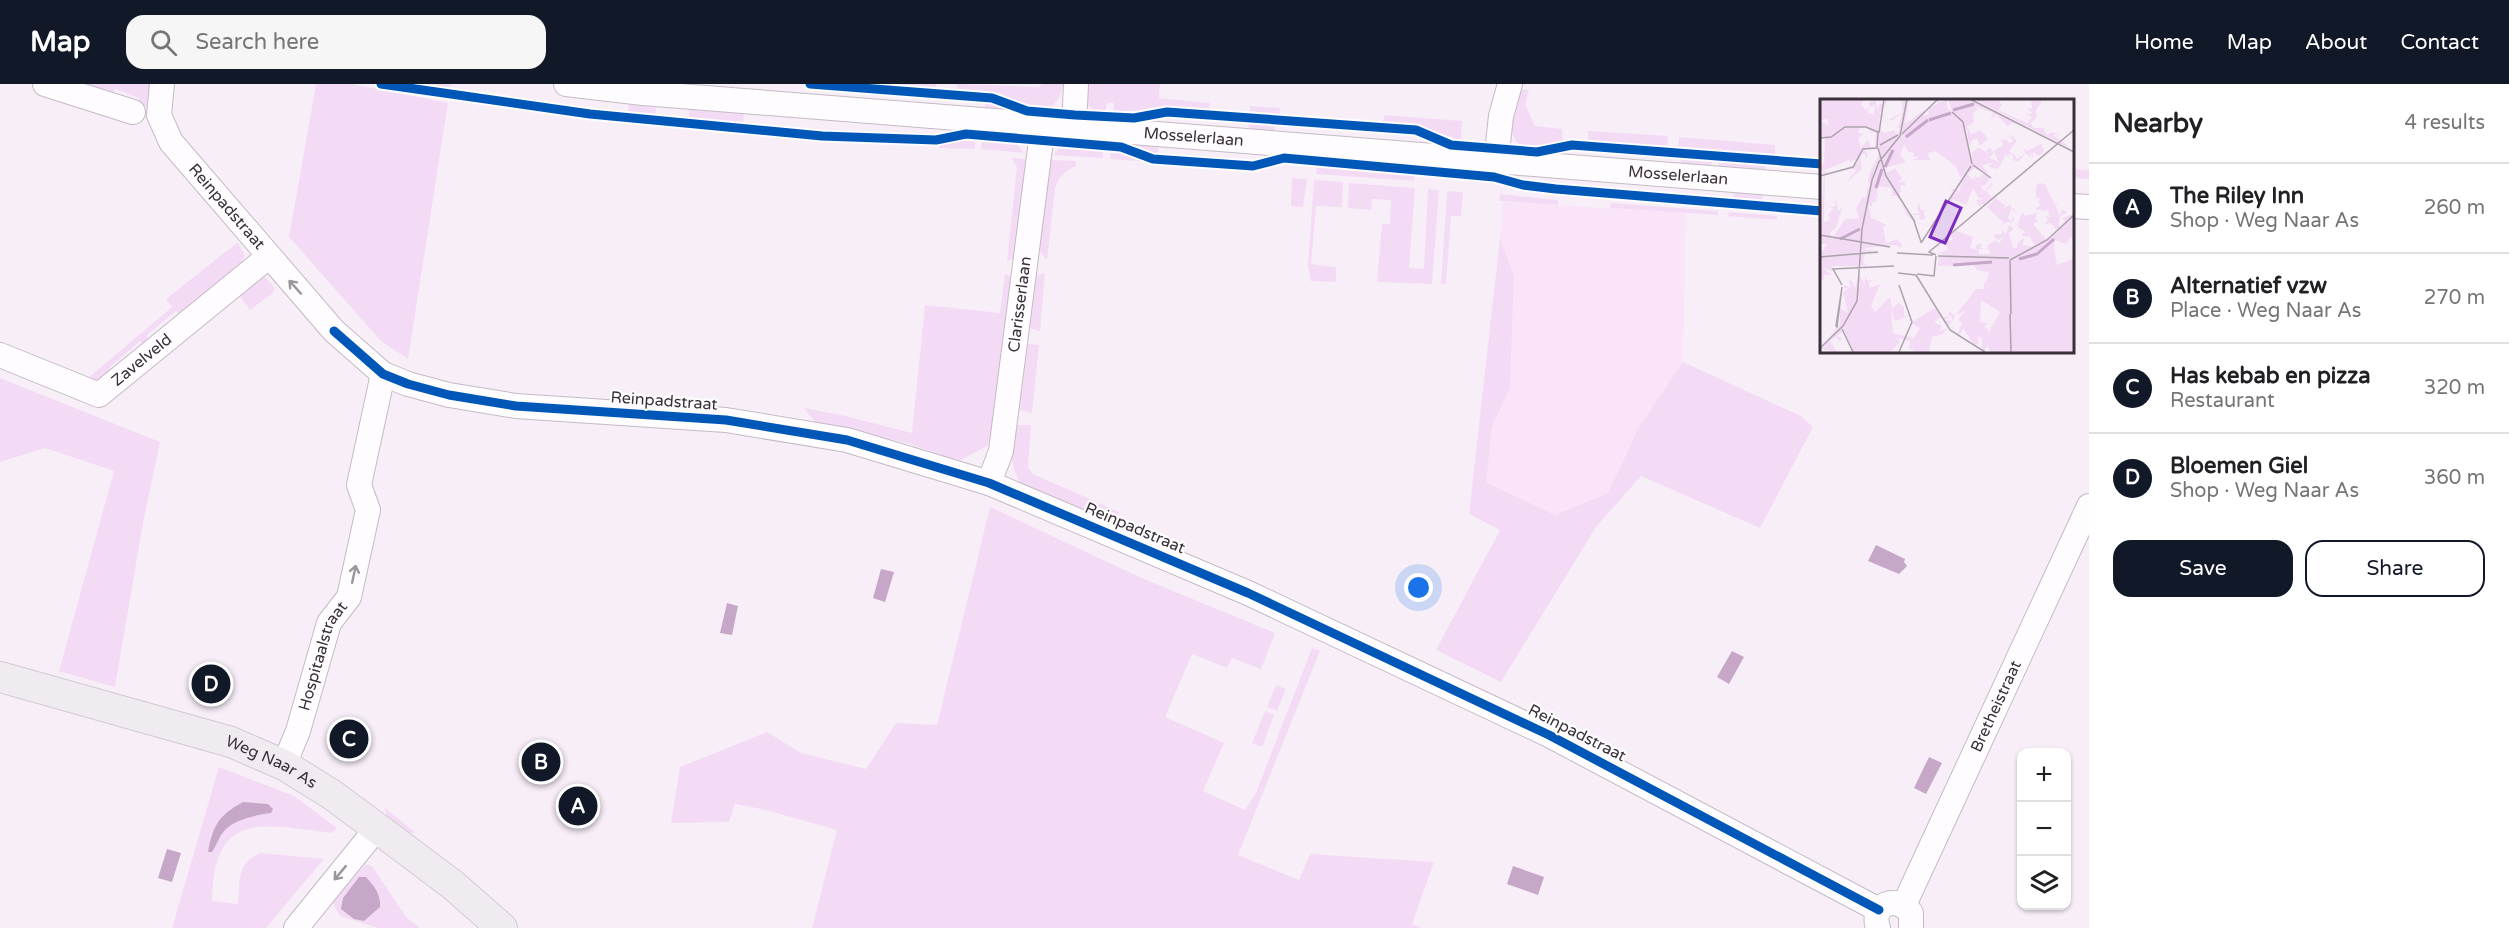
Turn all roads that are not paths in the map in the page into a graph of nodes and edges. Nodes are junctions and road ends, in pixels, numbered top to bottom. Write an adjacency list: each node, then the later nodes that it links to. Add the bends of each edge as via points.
1 (45, 84): 6 (street)
2 (162, 84): 13 (street, Reinpadstraat, via 159,115 171,142)
3 (566, 84): 7 (street, Mosselerlaan)
4 (1076, 84): 8 (street)
5 (1510, 84): 9 (street, via 1501,116)
6 (133, 112)
7 (1043, 125): 8 (street, Mosselerlaan); 16 (street, Clarisserlaan, via 1001,451)
8 (1074, 128): 9 (street, Mosselerlaan)
9 (1496, 162): 10 (street, Mosselerlaan)
10 (1820, 187)
11 (2074, 206): 12 (street)
12 (2089, 207)
13 (268, 257): 14 (street, Zavelveld, via 99,395); 15 (street, Reinpadstraat, one-way to 13, via 334,331)
14 (0, 355)
15 (383, 374): 16 (street, Reinpadstraat, via 448,395 516,406 726,420 847,440); 19 (street, Hospitaalstraat, one-way to 15, via 298,731 329,623 350,597 368,510 359,485)
16 (989, 483): 22 (street, Reinpadstraat, via 1248,592 1549,735)
17 (2089, 506): 21 (street, Bretheistraat)
18 (0, 677): 19 (main road, Weg Naar As, via 231,742)
19 (284, 765): 20 (main road, Weg Naar As)
20 (377, 828): 23 (main road, Weg Naar As); 24 (street, one-way to 24)
21 (1907, 917): 22 (street, via 1896,902 1889,903)
22 (1879, 919)
23 (502, 927)
24 (296, 928)

